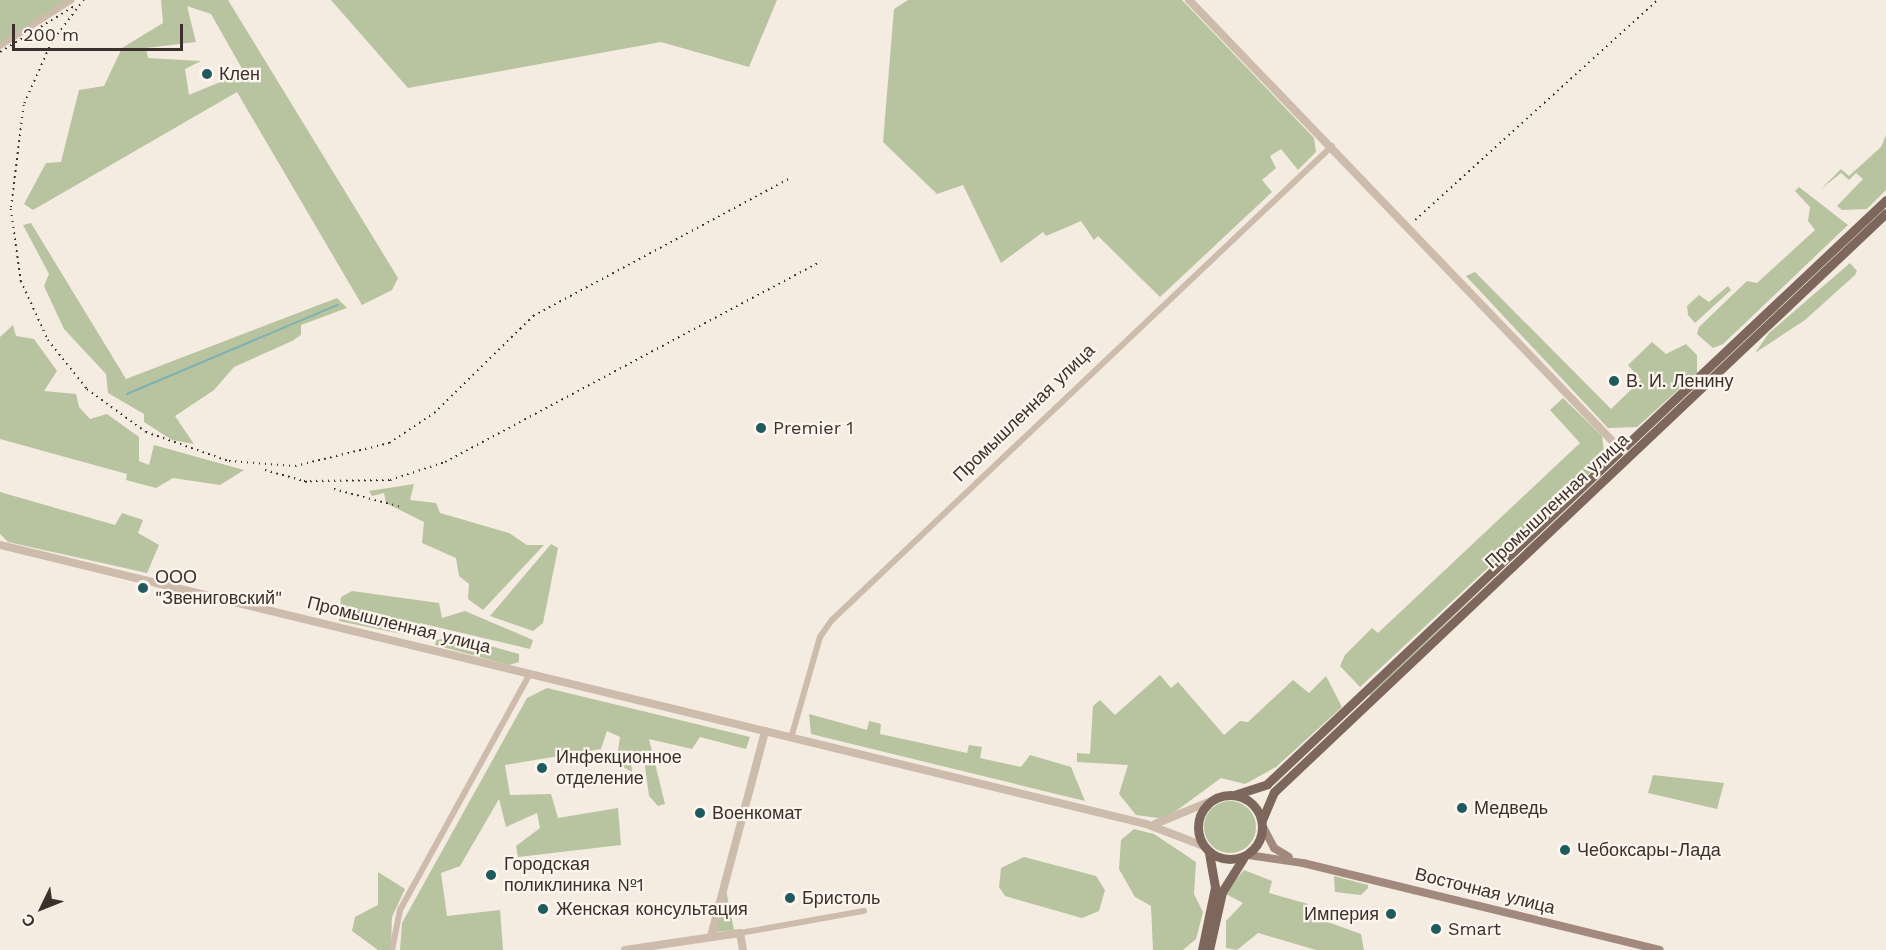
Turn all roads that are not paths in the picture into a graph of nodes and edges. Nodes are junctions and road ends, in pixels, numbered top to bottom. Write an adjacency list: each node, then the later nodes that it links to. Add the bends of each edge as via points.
1 (72, 0): 3 (street)
2 (1189, 0): 4 (street, Промышленная улица)
3 (0, 46)
4 (1332, 146): 10 (street, Промышленная улица); 16 (street, Промышленная улица, via 832,620 820,637)
5 (1886, 200): 7 (main road, Промышленная улица)
6 (1886, 213): 7 (main road, Промышленная улица)
7 (1860, 232): 8 (main road, Промышленная улица)
8 (1718, 365): 9 (main road, Промышленная улица); 11 (main road, Промышленная улица)
9 (1635, 437): 10 (street); 11 (main road, Промышленная улица)
10 (1611, 439): 11 (street, Промышленная улица)
11 (1624, 454): 14 (main road, Промышленная улица)
12 (0, 545): 13 (street, Промышленная улица)
13 (530, 674): 15 (street, Промышленная улица); 29 (street, via 400,910)
14 (1365, 698): 17 (main road, Промышленная улица, via 1267,784); 19 (main road, Промышленная улица, via 1274,792)
15 (765, 732): 16 (street, Промышленная улица); 27 (street)
16 (791, 738): 20 (street, Промышленная улица)
17 (1234, 795): 18 (main road); 19 (main road, via 1252,804)
18 (1211, 801): 20 (street, Промышленная улица, via 1167,823); 21 (main road, via 1198,822)
19 (1262, 823): 22 (main road); 23 (main road, Восточная улица, via 1275,848)
20 (1146, 824): 21 (street, Промышленная улица)
21 (1206, 849): 22 (main road, via 1225,860); 25 (main road, via 1216,877)
22 (1246, 856): 23 (main road, Восточная улица); 25 (main road, via 1226,883)
23 (1303, 863): 33 (main road, Восточная улица)
24 (864, 911): 26 (street)
25 (1213, 915): 28 (main road)
26 (740, 933): 27 (street); 31 (street)
27 (711, 936): 30 (street)
28 (1208, 943): 32 (main road)
29 (393, 950)
30 (625, 950)
31 (743, 950)
32 (1202, 950)
33 (1660, 950)

